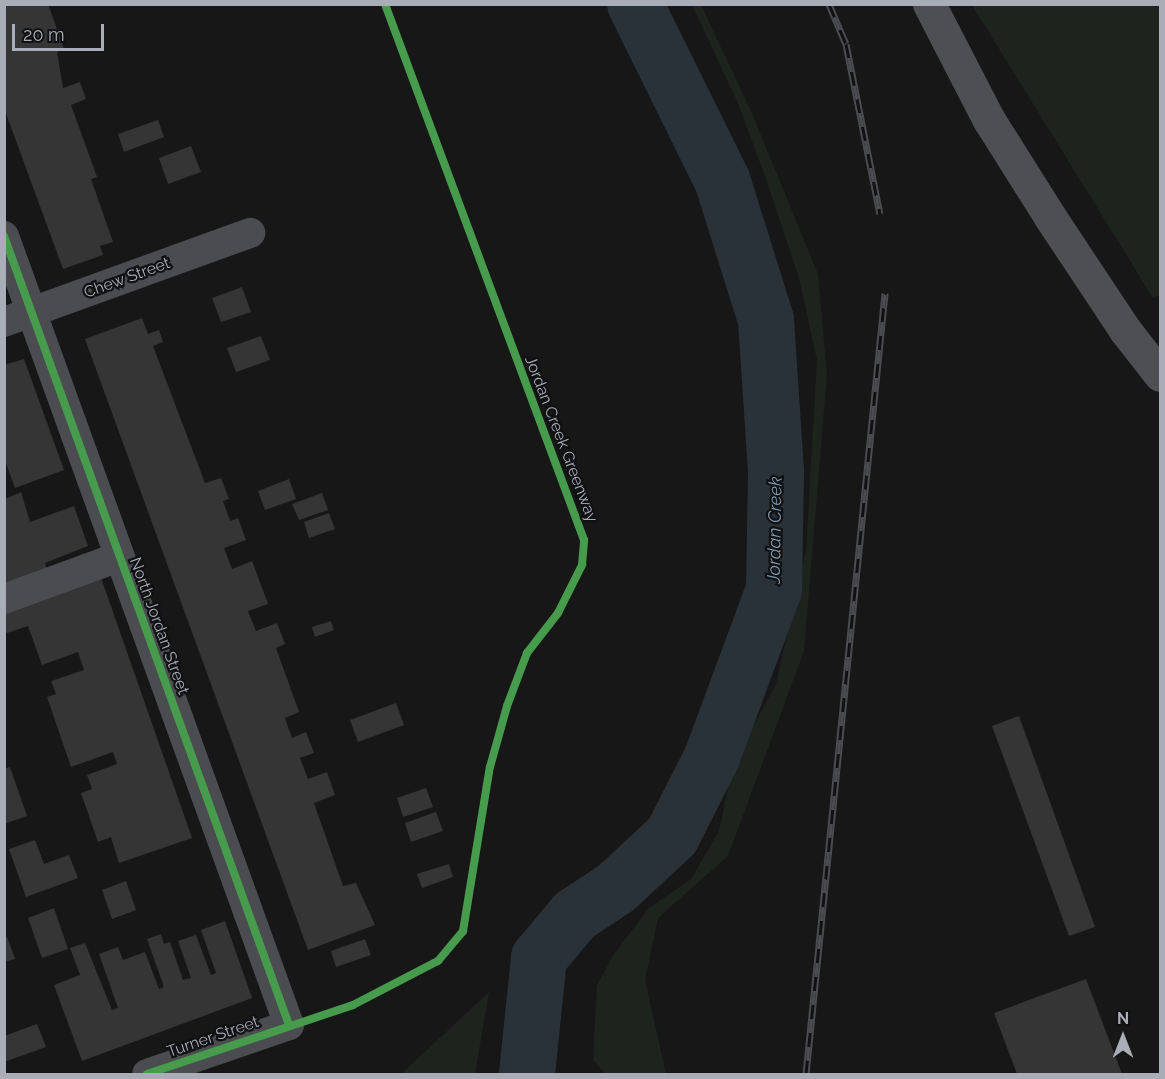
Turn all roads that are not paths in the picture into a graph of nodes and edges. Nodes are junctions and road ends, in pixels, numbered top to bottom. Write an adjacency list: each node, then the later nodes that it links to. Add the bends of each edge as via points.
1 (928, 4): 6 (main road, via 989,120 1037,197 1125,330)
2 (250, 233): 4 (street, Chew Street)
3 (4, 236): 4 (street, North Jordan Street)
4 (32, 312): 5 (street, Chew Street); 7 (street, North Jordan Street)
5 (4, 322)
6 (1161, 375)
7 (120, 557): 8 (street); 9 (street, North Jordan Street)
8 (4, 599)
9 (289, 1025): 10 (street, Turner Street)
10 (147, 1074)

